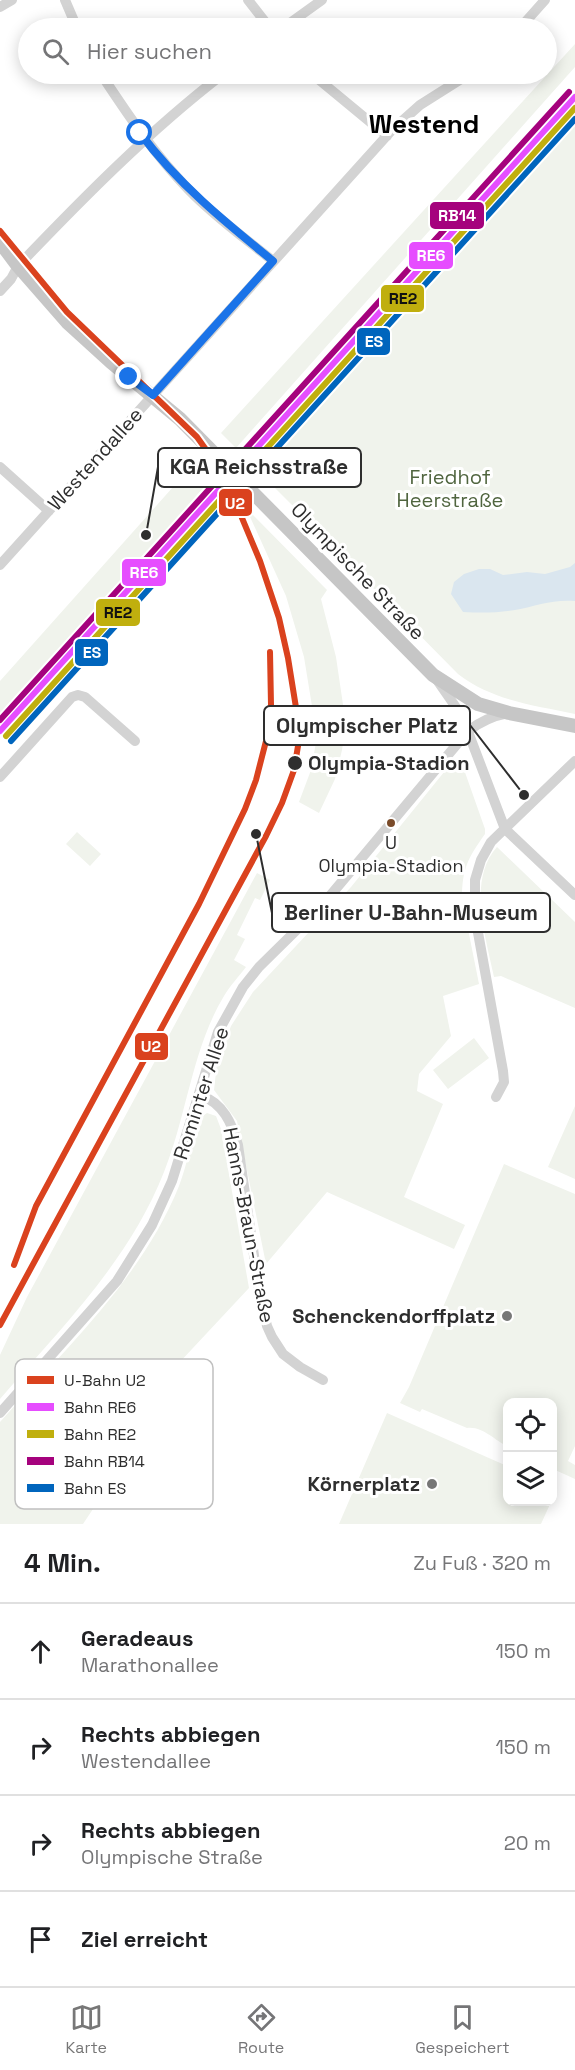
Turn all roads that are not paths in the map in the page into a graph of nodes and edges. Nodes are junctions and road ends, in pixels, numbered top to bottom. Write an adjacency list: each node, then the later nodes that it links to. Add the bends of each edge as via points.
1 (12, 0): 6 (street)
2 (65, 0): 7 (street)
3 (248, 0): 8 (street)
4 (322, 0): 9 (street)
5 (545, 0): 10 (street)
6 (0, 6)
7 (73, 18)
8 (262, 18)
9 (297, 18)
10 (529, 18)
11 (108, 84): 16 (street)
12 (211, 84): 16 (street)
13 (324, 84): 15 (street)
14 (453, 84): 15 (street, Westendallee, via 420,105)
15 (387, 136): 18 (street, Westendallee)
16 (144, 139): 18 (street, via 213,213); 19 (street)
17 (0, 242): 19 (main road, Olympische Straße)
18 (273, 261): 21 (street, Westendallee)
19 (18, 266): 20 (street); 21 (main road, Olympische Straße, via 67,322)
20 (0, 291)
21 (153, 395): 23 (street, Westendallee); 25 (main road, Olympische Straße, via 210,447)
22 (0, 467): 23 (street)
23 (48, 511): 24 (street, Westendallee)
24 (0, 565)
25 (433, 675): 26 (main road, Olympische Straße, via 477,704); 28 (street, Olympische Straße)
26 (508, 713): 27 (main road, Olympische Straße); 28 (street, Rominter Allee, via 492,716)
27 (575, 726)
28 (468, 731): 32 (street, Olympische Straße); 34 (street, Rominter Allee, via 319,909 243,987 218,1032)
29 (135, 741): 31 (street, via 78,695)
30 (575, 761): 32 (street)
31 (0, 777)
32 (505, 829): 33 (street); 35 (street, via 491,842 481,860 474,887 475,916 503,1071 504,1082)
33 (575, 895)
34 (200, 1095): 36 (street, Rominter Allee, via 172,1181 152,1226 110,1289); 37 (street, Hanns-Braun-Straße, via 213,1099 232,1124 260,1298 272,1337 291,1361)
35 (496, 1097)
36 (48, 1359)
37 (323, 1380)
38 (15, 1396): 39 (street, Rominter Allee)
39 (0, 1413)

